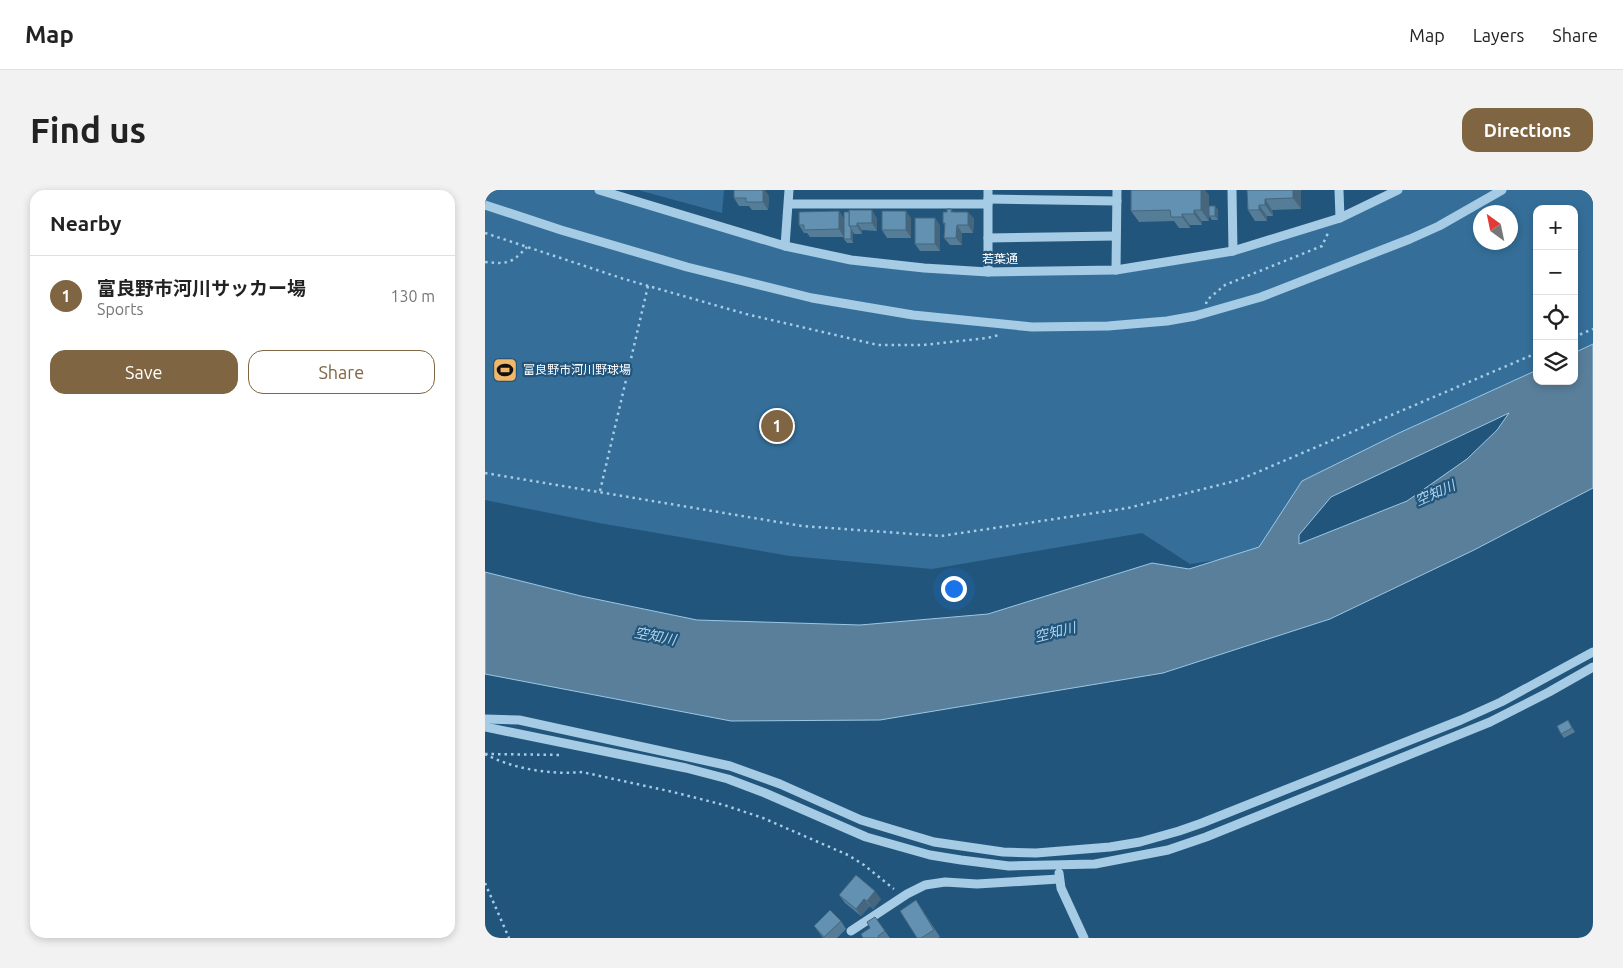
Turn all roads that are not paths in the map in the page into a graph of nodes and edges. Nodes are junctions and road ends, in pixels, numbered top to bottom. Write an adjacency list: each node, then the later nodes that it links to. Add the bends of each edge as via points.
1 (599, 190): 8 (street, 若葉通)
2 (789, 190): 11 (street)
3 (1117, 190): 10 (street)
4 (1232, 190): 17 (street)
5 (1339, 190): 13 (street)
6 (1398, 190): 13 (street, 若葉通)
7 (1502, 190): 12 (street, via 1410,239 1261,297 1205,313 1157,322 1108,326 1032,327 913,315 812,298 696,269)
8 (623, 194): 16 (street, 若葉通)
9 (987, 198): 10 (street); 11 (street); 15 (street)
10 (1117, 201): 14 (street)
11 (789, 204): 16 (street)
12 (485, 205)
13 (1340, 218): 17 (street, 若葉通)
14 (1116, 236): 15 (street); 18 (street)
15 (987, 238): 19 (street)
16 (785, 246): 19 (street, 若葉通, via 851,260)
17 (1233, 251): 18 (street, 若葉通)
18 (1116, 270): 19 (street, 若葉通)
19 (988, 272)
20 (1593, 652): 22 (street, via 1461,720 1203,823 1140,842 1079,851 1003,852 934,842 861,820 730,766 519,720)
21 (1593, 667): 24 (street, via 1490,722 1206,837 1131,858 1095,864)
22 (485, 718)
23 (485, 727): 24 (street, via 728,779 866,837 930,855 1009,866)
24 (1057, 865): 25 (street)
25 (1059, 879): 26 (street, via 925,885); 27 (street)
26 (851, 931)
27 (1084, 938)

